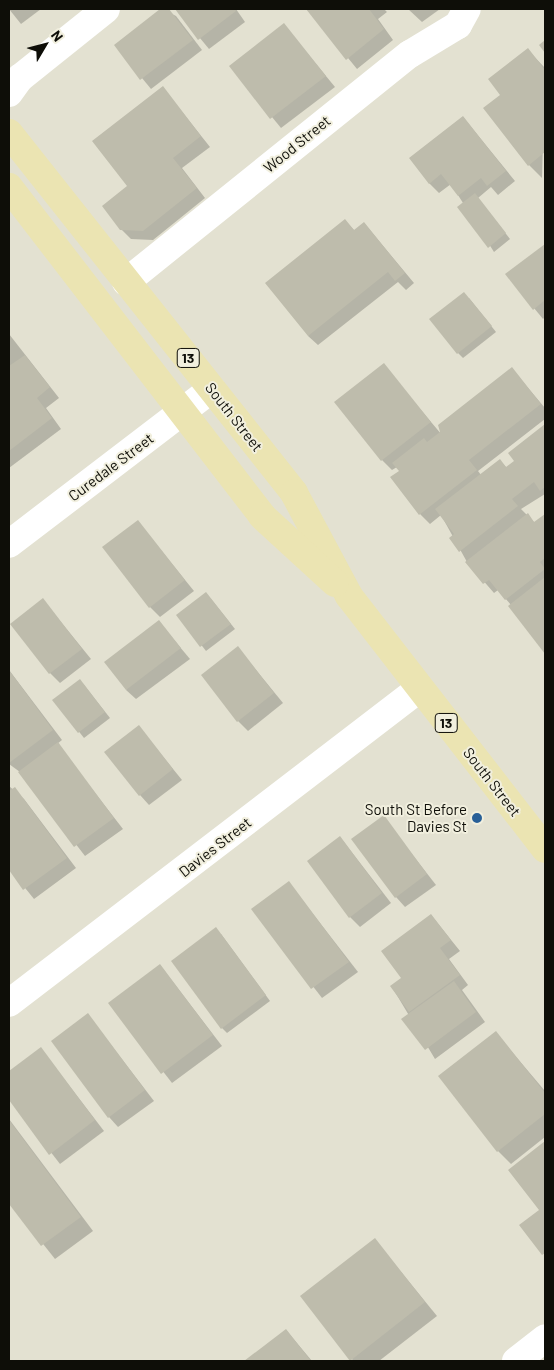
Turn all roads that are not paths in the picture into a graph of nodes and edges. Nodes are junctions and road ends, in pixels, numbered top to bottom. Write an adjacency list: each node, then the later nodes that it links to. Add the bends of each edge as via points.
1 (106, 9): 3 (street, via 20,78)
2 (468, 9): 6 (street, Wood Street, via 458,25 410,54)
3 (9, 93)
4 (9, 133): 6 (main road, South Street / 13)
5 (9, 187): 8 (main road, South Street / 13)
6 (126, 282): 7 (main road, South Street / 13)
7 (212, 389): 8 (street, Curedale Street); 10 (main road, South Street / 13, via 294,493)
8 (184, 412): 9 (street, Curedale Street); 10 (main road, South Street / 13, via 262,516)
9 (9, 544)
10 (348, 596): 11 (main road, South Street / 13)
11 (419, 688): 12 (main road, South Street / 13); 13 (street, Davies Street)
12 (545, 849)
13 (9, 1003)
14 (545, 1338): 15 (street)
15 (516, 1361)

